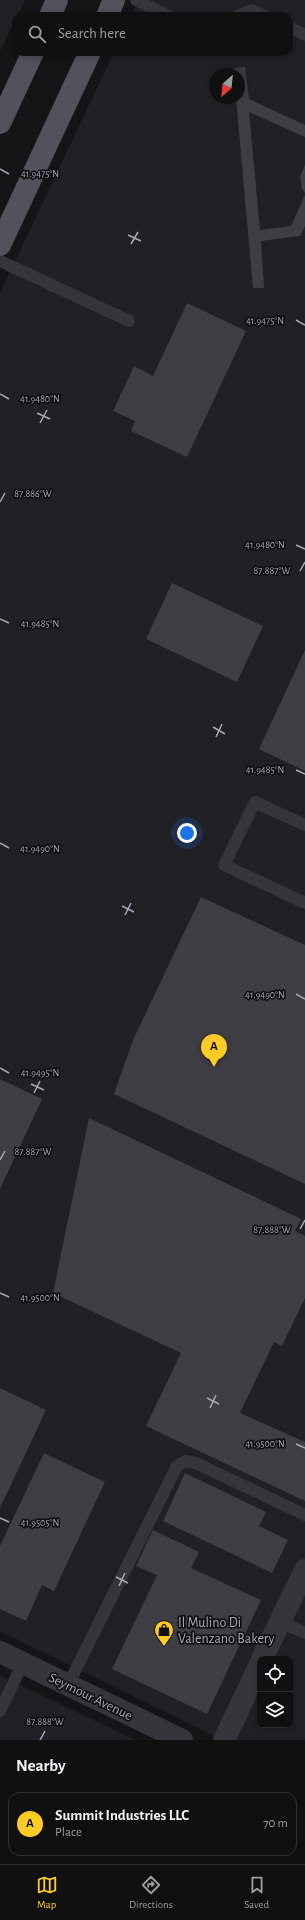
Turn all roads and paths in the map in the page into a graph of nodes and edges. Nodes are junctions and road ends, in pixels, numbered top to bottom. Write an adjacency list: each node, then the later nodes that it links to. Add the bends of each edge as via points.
1 (57, 0): 4 (main road)
2 (114, 0): 5 (main road)
3 (136, 0): 6 (lane)
4 (52, 12)
5 (109, 12)
6 (160, 12)
7 (293, 29): 8 (lane)
8 (305, 35)
9 (31, 56): 11 (main road)
10 (88, 56): 12 (main road)
11 (0, 122)
12 (0, 245)
13 (0, 261): 14 (lane)
14 (129, 321)
15 (305, 825): 16 (lane, via 254,802 224,865)
16 (305, 903)
17 (305, 1515): 25 (lane, via 196,1463 186,1461 176,1466)
18 (305, 1570): 19 (street)
19 (280, 1622): 20 (lane); 22 (street)
20 (305, 1633)
21 (0, 1652): 23 (street, Seymour Avenue)
22 (263, 1656)
23 (23, 1663): 25 (street, Seymour Avenue); 26 (lane)
24 (257, 1670): 28 (street)
25 (68, 1685): 27 (street, Seymour Avenue)
26 (0, 1711)
27 (182, 1740)
28 (224, 1740)

